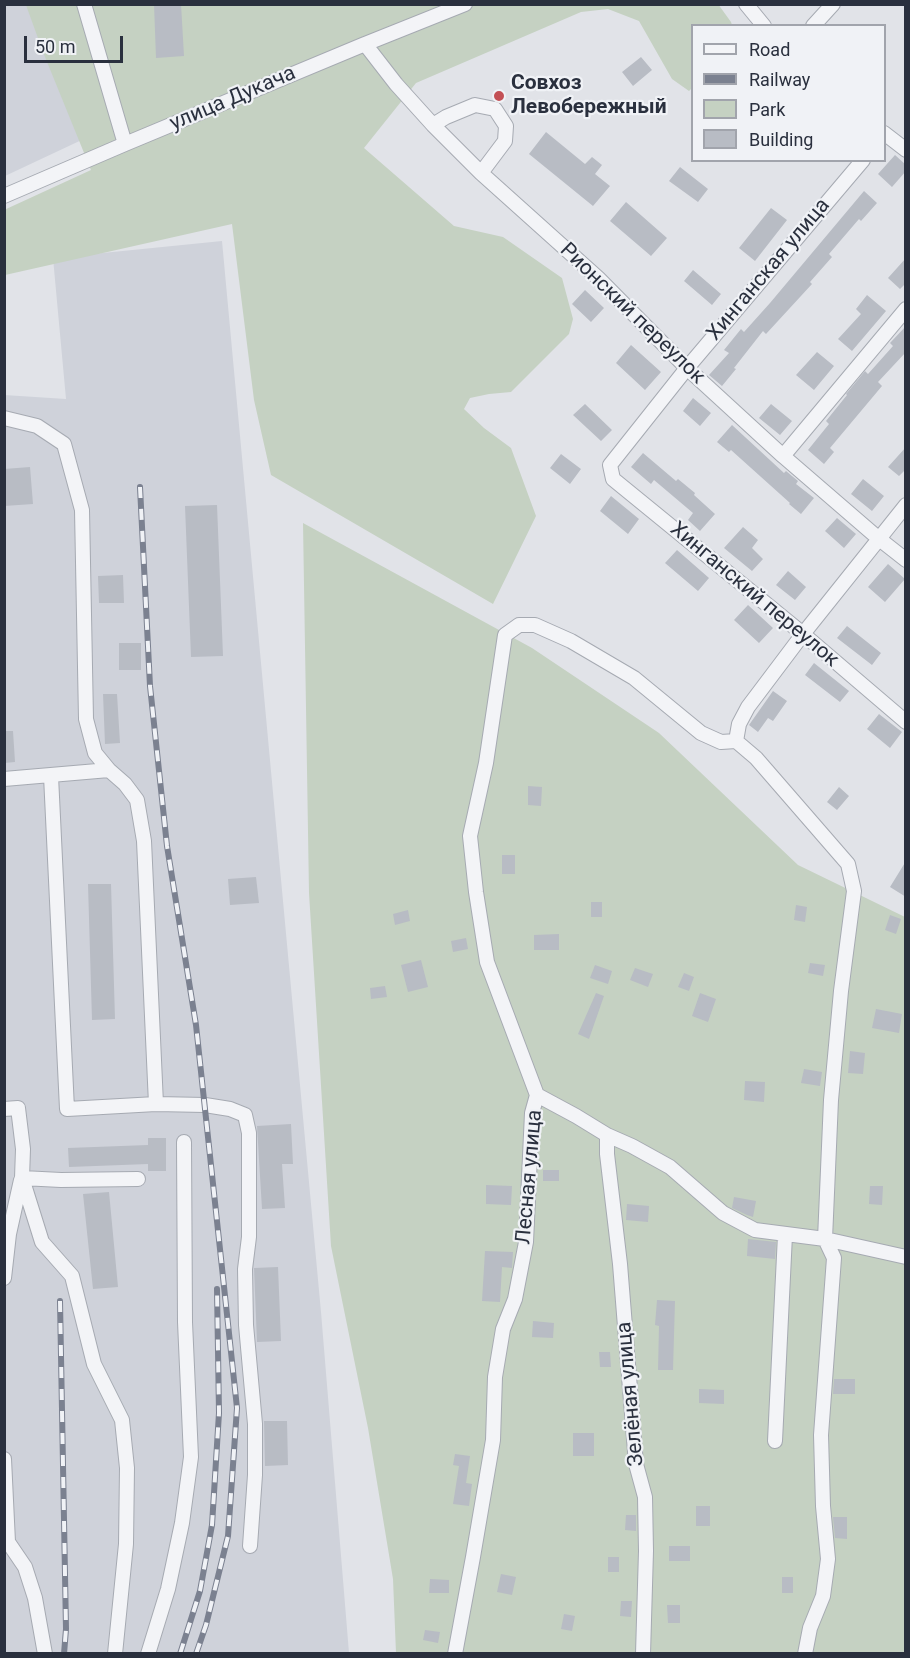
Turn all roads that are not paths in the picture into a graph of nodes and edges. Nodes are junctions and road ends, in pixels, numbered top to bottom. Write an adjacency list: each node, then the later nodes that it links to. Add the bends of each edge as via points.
1 (84, 4): 10 (street)
2 (465, 4): 7 (street, улица Дукача)
3 (746, 4): 5 (street)
4 (833, 4): 6 (street)
5 (762, 24)
6 (815, 24)
7 (365, 44): 8 (street); 10 (street, улица Дукача)
8 (433, 125): 13 (street, Рионский переулок); 13 (street, via 475,105 495,109 506,126 505,141)
9 (886, 135): 11 (street)
10 (125, 144): 14 (street, улица Дукача)
11 (906, 150)
12 (861, 162): 16 (street, Хинганская улица)
13 (481, 173): 16 (street, Рионский переулок, via 598,278)
14 (4, 196)
15 (906, 309): 18 (street)
16 (687, 368): 18 (street, Рионский переулок); 19 (street, Хинганская улица)
17 (4, 418): 26 (street, via 37,426 64,444 82,510 86,719 95,753)
18 (783, 456): 21 (street, Рионский переулок)
19 (610, 465): 23 (street, Хинганский переулок, via 613,479)
20 (906, 505): 21 (street)
21 (878, 538): 22 (street, Рионский переулок); 23 (street)
22 (906, 560)
23 (803, 634): 24 (street, Хинганский переулок); 25 (street, via 748,707)
24 (906, 722)
25 (736, 741): 29 (street, Лесная улица, via 720,742 701,733 634,678 571,641 535,626 519,625 506,635 470,836 487,962); 37 (street, via 756,758 848,864 854,891 831,1100)
26 (109, 770): 27 (street); 30 (street, via 137,800 144,842)
27 (51, 776): 28 (street); 30 (street, via 67,1109)
28 (4, 779)
29 (537, 1095): 32 (street); 47 (street, Лесная улица, via 532,1113 526,1242 515,1299 503,1329 495,1377 493,1440)
30 (156, 1104): 43 (street, via 230,1109 245,1115 249,1133 246,1325 255,1424)
31 (4, 1109): 34 (street, via 18,1108 23,1149)
32 (607, 1135): 36 (street, via 670,1167 723,1213 755,1230); 48 (street, Зелёная улица, via 636,1464 645,1497)
33 (184, 1142): 46 (street, via 191,1457 168,1589)
34 (21, 1178): 35 (street); 39 (street); 45 (street, via 42,1242 72,1276 94,1364 122,1420 127,1468 126,1544)
35 (138, 1179)
36 (784, 1235): 37 (street); 40 (street)
37 (825, 1239): 38 (street); 49 (street, via 834,1258 821,1435 828,1559 823,1596)
38 (906, 1257)
39 (4, 1278)
40 (776, 1440)
41 (4, 1459): 42 (street)
42 (6, 1546): 44 (street, via 25,1567)
43 (250, 1546)
44 (45, 1653)
45 (115, 1653)
46 (148, 1653)
47 (455, 1653)
48 (643, 1653)
49 (805, 1653)

